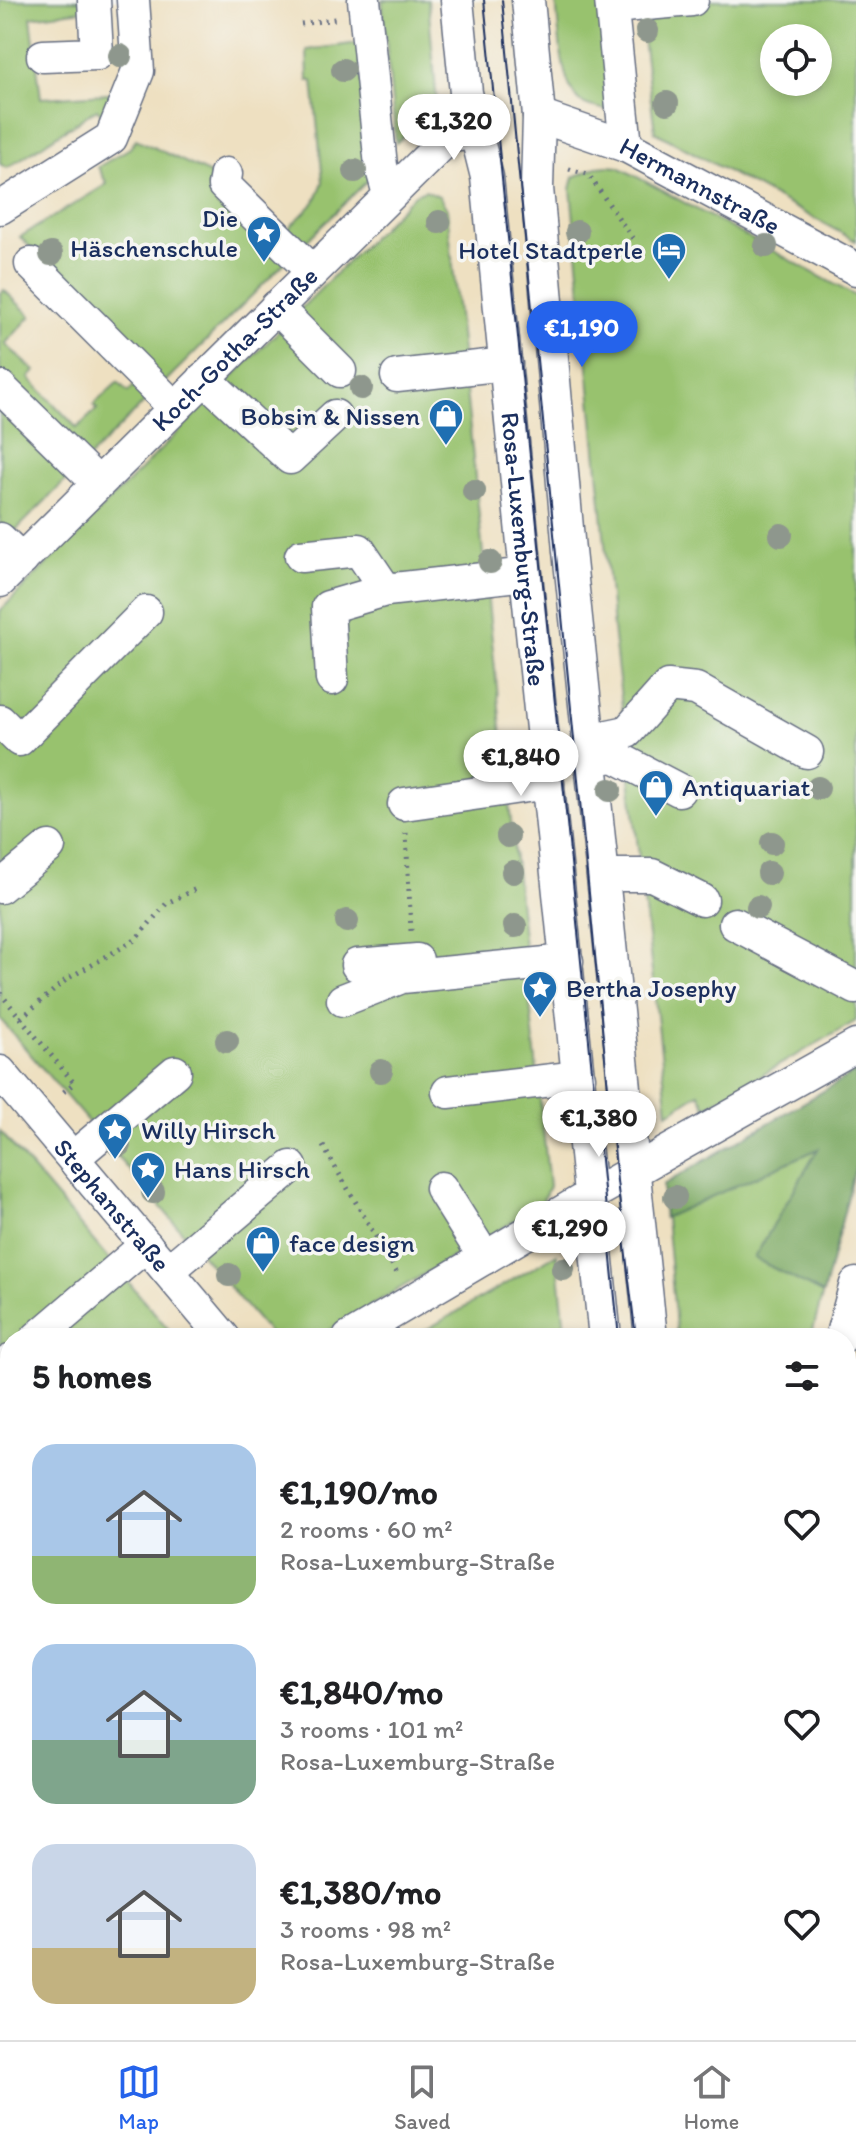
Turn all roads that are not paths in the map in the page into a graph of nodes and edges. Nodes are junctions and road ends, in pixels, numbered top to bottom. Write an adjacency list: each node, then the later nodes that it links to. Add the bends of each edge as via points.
1 (94, 0): 8 (street, via 97,54)
2 (133, 0): 14 (street, via 138,71 111,138)
3 (364, 0): 13 (street, via 381,166)
4 (457, 0): 10 (street, Rosa-Luxemburg-Straße, via 466,93)
5 (528, 0): 9 (street, Rosa-Luxemburg-Straße)
6 (692, 0): 7 (street)
7 (612, 3): 11 (street)
8 (43, 56)
9 (539, 116): 11 (street, Hermannstraße); 34 (street, Rosa-Luxemburg-Straße, via 537,188)
10 (476, 133): 13 (street, Koch-Gotha-Straße, via 450,136); 19 (street, Rosa-Luxemburg-Straße, via 487,177)
11 (626, 146): 16 (street, Hermannstraße)
12 (226, 174): 17 (street, via 224,185)
13 (389, 194): 17 (street, Koch-Gotha-Straße)
14 (0, 208)
15 (31, 264): 24 (street)
16 (856, 269)
17 (312, 271): 18 (street, Koch-Gotha-Straße)
18 (276, 307): 20 (street); 22 (street, Koch-Gotha-Straße)
19 (506, 364): 21 (street); 29 (street, Rosa-Luxemburg-Straße)
20 (340, 371)
21 (397, 376)
22 (204, 378): 24 (street, Koch-Gotha-Straße); 25 (street, via 290,458)
23 (0, 387): 26 (street)
24 (175, 408): 26 (street, Koch-Gotha-Straße)
25 (335, 416)
26 (98, 483): 28 (street, Koch-Gotha-Straße)
27 (301, 556): 30 (street, via 359,550)
28 (7, 560)
29 (526, 574): 30 (street); 36 (street, Rosa-Luxemburg-Straße)
30 (386, 590): 32 (street, via 328,607)
31 (146, 612): 33 (street, via 19,740)
32 (332, 679)
33 (0, 721)
34 (590, 749): 35 (street, via 627,732 668,686 696,689); 37 (street); 40 (street, Rosa-Luxemburg-Straße)
35 (807, 752)
36 (548, 783): 38 (street); 44 (street, Rosa-Luxemburg-Straße)
37 (679, 790)
38 (404, 804)
39 (49, 847): 41 (street)
40 (603, 875): 42 (street, via 652,875); 55 (street, Rosa-Luxemburg-Straße)
41 (0, 887)
42 (702, 900)
43 (735, 924): 46 (street)
44 (566, 954): 45 (street); 47 (street, via 402,977); 50 (street, Rosa-Luxemburg-Straße)
45 (357, 965)
46 (856, 988)
47 (343, 1000)
48 (856, 1046): 55 (street)
49 (175, 1072): 53 (street)
50 (579, 1077): 52 (street); 57 (street, Rosa-Luxemburg-Straße)
51 (3, 1083): 53 (street, Stephanstraße)
52 (448, 1092)
53 (73, 1158): 58 (street, Stephanstraße)
54 (291, 1167): 60 (street)
55 (634, 1171): 57 (street); 66 (street, Rosa-Luxemburg-Straße)
56 (441, 1188): 59 (street)
57 (591, 1195): 59 (street); 65 (street, Rosa-Luxemburg-Straße)
58 (146, 1245): 60 (street, Stephanstraße); 62 (street)
59 (485, 1258): 64 (street)
60 (168, 1271): 63 (street, Stephanstraße)
61 (856, 1284): 67 (street)
62 (49, 1328)
63 (216, 1328)
64 (366, 1328)
65 (604, 1328)
66 (650, 1328)
67 (844, 1328)

